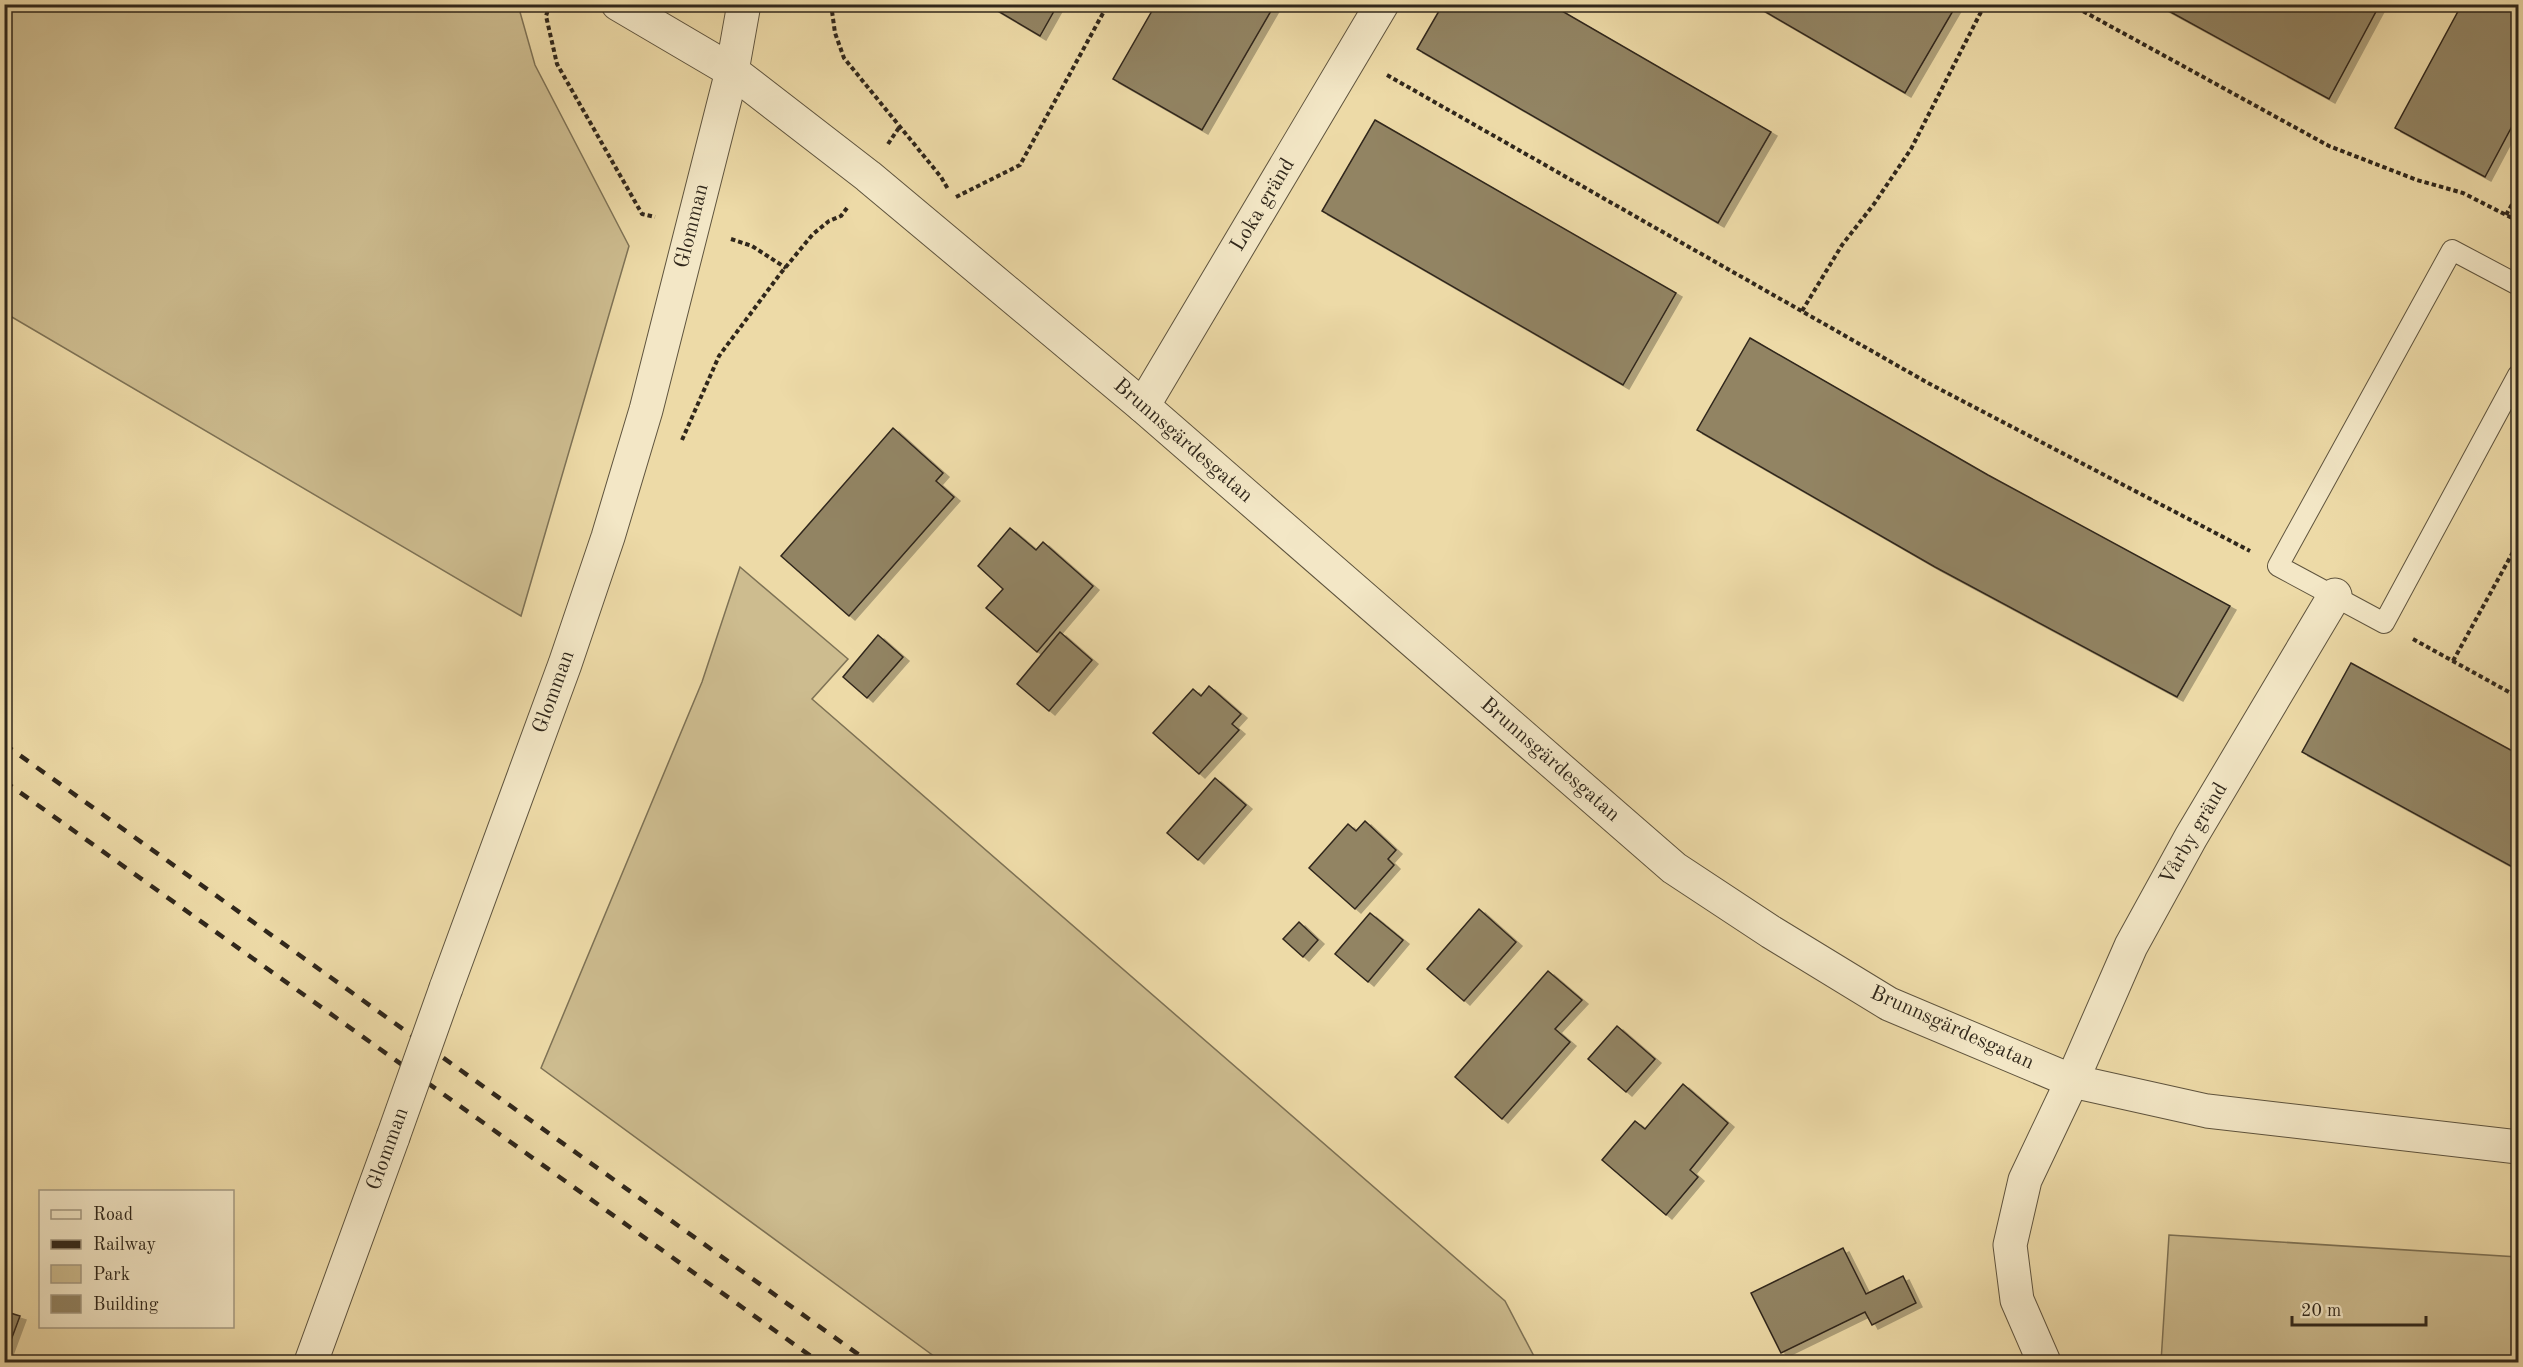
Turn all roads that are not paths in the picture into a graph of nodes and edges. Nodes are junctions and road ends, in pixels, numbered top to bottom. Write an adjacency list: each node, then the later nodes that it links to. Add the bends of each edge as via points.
1 (618, 4): 4 (street, Brunnsgärdesgatan)
2 (744, 4): 4 (street, Glomman)
3 (1382, 4): 7 (street, Loka gränd)
4 (732, 71): 7 (street, Brunnsgärdesgatan, via 868,176); 11 (street, Glomman, bridge, via 646,410 608,537)
5 (2518, 285): 8 (lane, via 2452,250 2278,566)
6 (2518, 375): 8 (lane, via 2384,622)
7 (1143, 406): 9 (street, Brunnsgärdesgatan, via 1674,868 1889,1004)
8 (2335, 595): 9 (street, Vårby gränd, via 2131,946)
9 (2072, 1081): 10 (street, Brunnsgärdesgatan, via 2207,1111); 12 (street, Vårby gränd, via 2025,1180 2010,1245 2017,1300)
10 (2518, 1147)
11 (311, 1362)
12 (2044, 1362)

